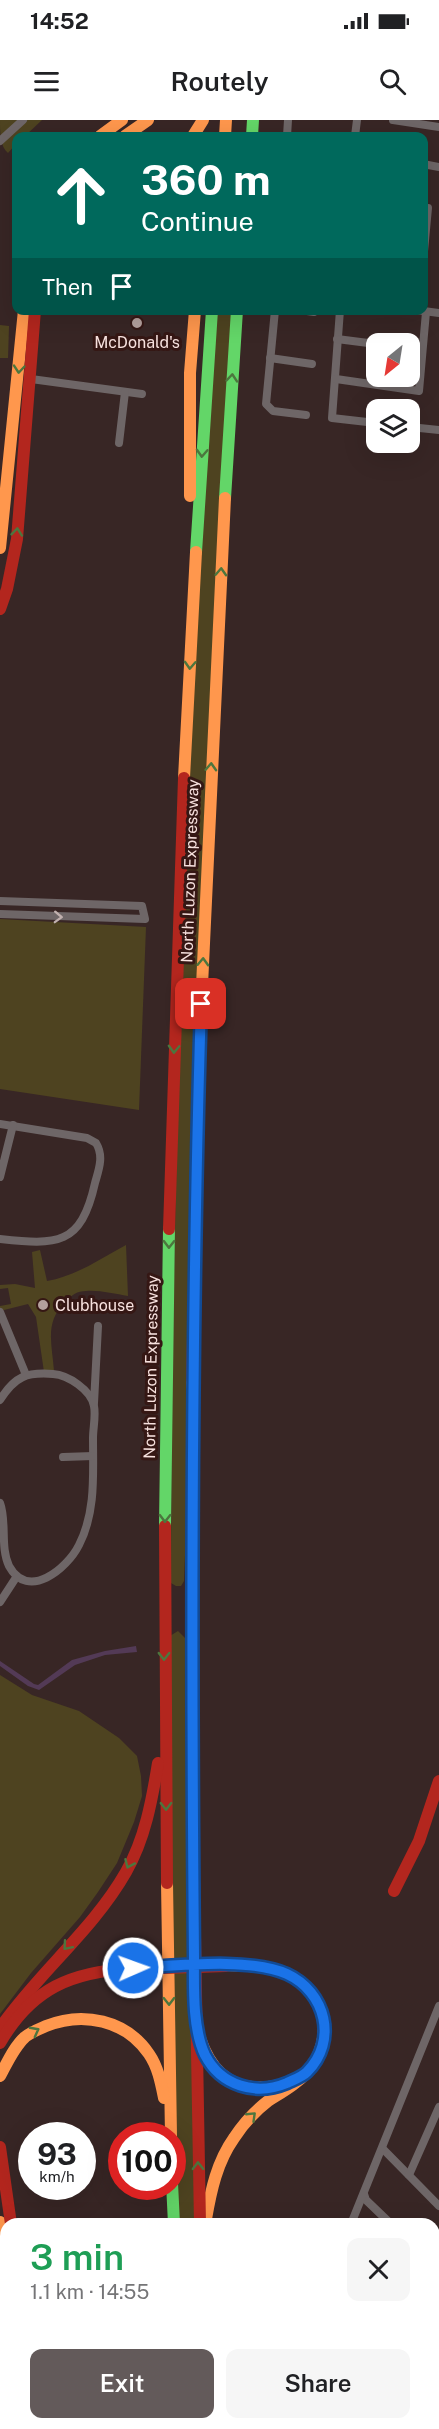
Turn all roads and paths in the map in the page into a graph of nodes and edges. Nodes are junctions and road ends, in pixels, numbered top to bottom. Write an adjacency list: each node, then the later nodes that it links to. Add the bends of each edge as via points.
1 (24, 120): 8 (street)
2 (122, 120): 6 (main road)
3 (148, 120): 7 (main road)
4 (393, 120): 5 (street)
5 (439, 127)
6 (106, 132)
7 (131, 132)
8 (0, 141)
9 (25, 315): 18 (main road)
10 (35, 315): 18 (main road)
11 (195, 315): 32 (main road, via 190,373 190,498)
12 (212, 315): 32 (main road, North Luzon Expressway, one-way to 32)
13 (237, 315): 54 (main road, North Luzon Expressway, one-way to 13, via 191,1562 195,1203 208,825)
14 (274, 315): 21 (street)
15 (339, 315): 17 (street)
16 (420, 315): 20 (street)
17 (337, 339): 19 (street); 24 (street)
18 (28, 340): 23 (main road); 33 (main road, one-way to 33)
19 (366, 343)
20 (422, 350): 24 (street, via 419,391)
21 (270, 358): 22 (street); 27 (street, via 268,409)
22 (312, 364)
23 (30, 379): 25 (street); 34 (main road, one-way to 23, via 17,539)
24 (336, 379): 28 (street, via 332,418)
25 (125, 392): 26 (street); 31 (street)
26 (142, 394)
27 (306, 415)
28 (366, 422)
29 (420, 428): 30 (street)
30 (439, 430)
31 (119, 443)
32 (197, 534): 51 (main road, North Luzon Expressway, one-way to 51, via 182,812 169,1206)
33 (0, 548)
34 (0, 609)
35 (0, 901): 36 (street, one-way to 35, via 145,919 142,906)
36 (0, 914)
37 (0, 1124): 38 (street)
38 (13, 1125): 39 (street); 40 (street, via 87,1138 96,1143 101,1158 87,1213 74,1230 35,1244)
39 (0, 1177)
40 (0, 1239)
41 (0, 1312): 43 (street)
42 (98, 1326): 45 (street)
43 (26, 1375): 44 (street, via 9,1387); 45 (street, via 62,1374 83,1388)
44 (0, 1400)
45 (94, 1404): 46 (street)
46 (93, 1456): 47 (street); 49 (street, via 93,1500 78,1547 50,1577 33,1582)
47 (63, 1457)
48 (0, 1503): 49 (street, via 7,1561)
49 (17, 1576): 50 (street)
50 (0, 1602)
51 (164, 1705): 56 (main road, one-way to 56, via 153,1797 120,1883 19,1999); 62 (main road, North Luzon Expressway, one-way to 62)
52 (439, 1781): 53 (main road, via 418,1841)
53 (394, 1891)
54 (194, 1990): 58 (main road, via 205,2054 224,2078 243,2087 267,2089); 71 (main road, North Luzon Expressway, one-way to 54)
55 (439, 2006): 64 (street)
56 (0, 2028)
57 (0, 2043): 58 (main road, bridge, via 24,2008 51,1986 83,1973 100,1969 226,1965 266,1968 287,1974 308,1988 324,2015 325,2036 318,2057)
58 (305, 2074): 72 (main road, one-way to 58, via 216,2170 233,2138 260,2108)
59 (0, 2076): 61 (main road, one-way to 61, via 26,2035 68,2018 93,2018 135,2037 150,2055)
60 (439, 2108): 65 (street)
61 (168, 2122)
62 (171, 2122)
63 (0, 2147): 69 (main road)
64 (383, 2149): 65 (street); 66 (street)
65 (409, 2175): 68 (street)
66 (364, 2194): 73 (street); 74 (street)
67 (173, 2200): 70 (main road)
68 (439, 2206)
69 (10, 2218)
70 (174, 2218)
71 (200, 2218)
72 (206, 2218)
73 (353, 2218)
74 (386, 2218)

